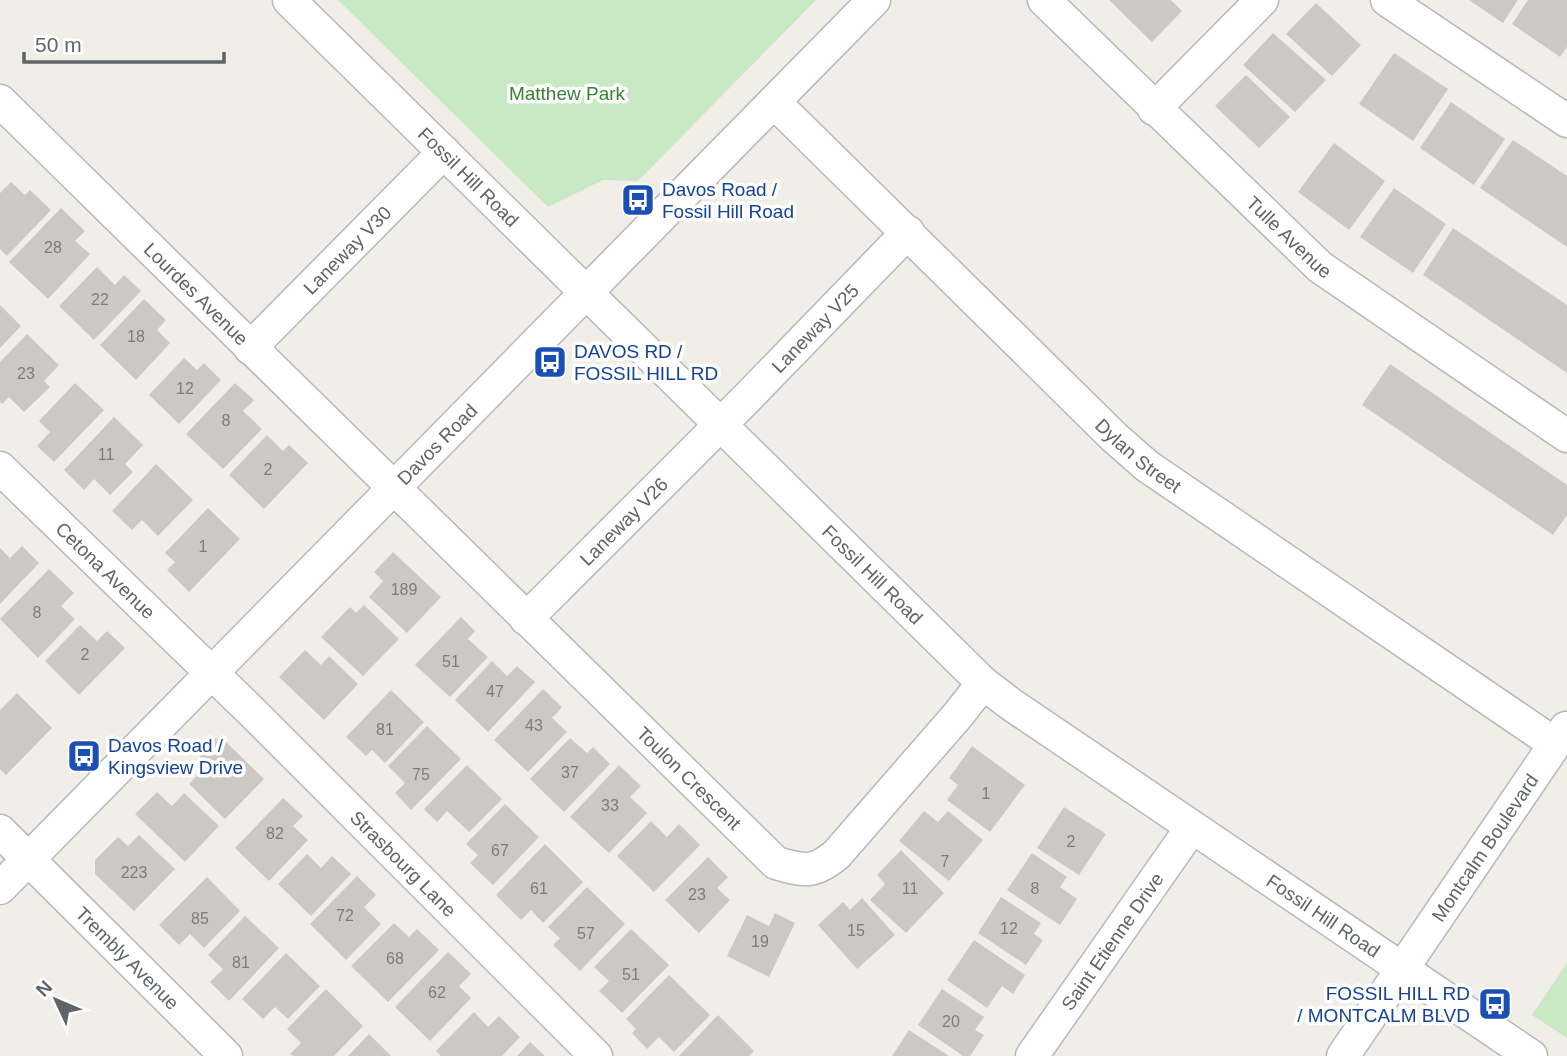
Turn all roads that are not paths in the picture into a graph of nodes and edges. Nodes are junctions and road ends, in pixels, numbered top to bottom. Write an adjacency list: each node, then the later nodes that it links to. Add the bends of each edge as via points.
1 (289, 0): 10 (street, Fossil Hill Road)
2 (874, 0): 7 (street, Davos Road)
3 (1044, 0): 8 (street, Tulle Avenue)
4 (1262, 0): 8 (street)
5 (1387, 0): 9 (street)
6 (0, 101): 13 (street, Lourdes Avenue)
7 (774, 102): 11 (street, Dylan Street); 12 (street, Davos Road)
8 (1154, 109): 15 (street, Tulle Avenue, via 1320,267)
9 (1567, 121)
10 (444, 152): 12 (street, Fossil Hill Road); 13 (street, Laneway V30)
11 (908, 232): 14 (street, Laneway V25); 21 (street, Dylan Street, via 1147,466)
12 (586, 293): 14 (street, Fossil Hill Road); 17 (street, Davos Road)
13 (250, 348): 17 (street, Lourdes Avenue)
14 (720, 424): 18 (street, Laneway V26); 20 (street, Fossil Hill Road)
15 (1567, 436)
16 (0, 468): 19 (street, Cetona Avenue)
17 (393, 487): 18 (street, Toulon Crescent); 19 (street, Davos Road)
18 (526, 619): 20 (street, Toulon Crescent, via 760,849 776,863 803,871 822,866 837,854)
19 (211, 672): 24 (street, Davos Road); 28 (street, Strasbourg Lane)
20 (983, 683): 22 (street, Fossil Hill Road)
21 (1561, 735): 26 (street, Montcalm Boulevard)
22 (1192, 827): 26 (street, Fossil Hill Road); 29 (street, Saint Etienne Drive)
23 (0, 831): 24 (street, Trembly Avenue)
24 (28, 859): 25 (street, Davos Road); 27 (street, Trembly Avenue)
25 (0, 888)
26 (1404, 970): 30 (street, Montcalm Boulevard); 31 (street, Fossil Hill Road)
27 (226, 1056)
28 (596, 1056)
29 (1032, 1056)
30 (1343, 1056)
31 (1531, 1056)

